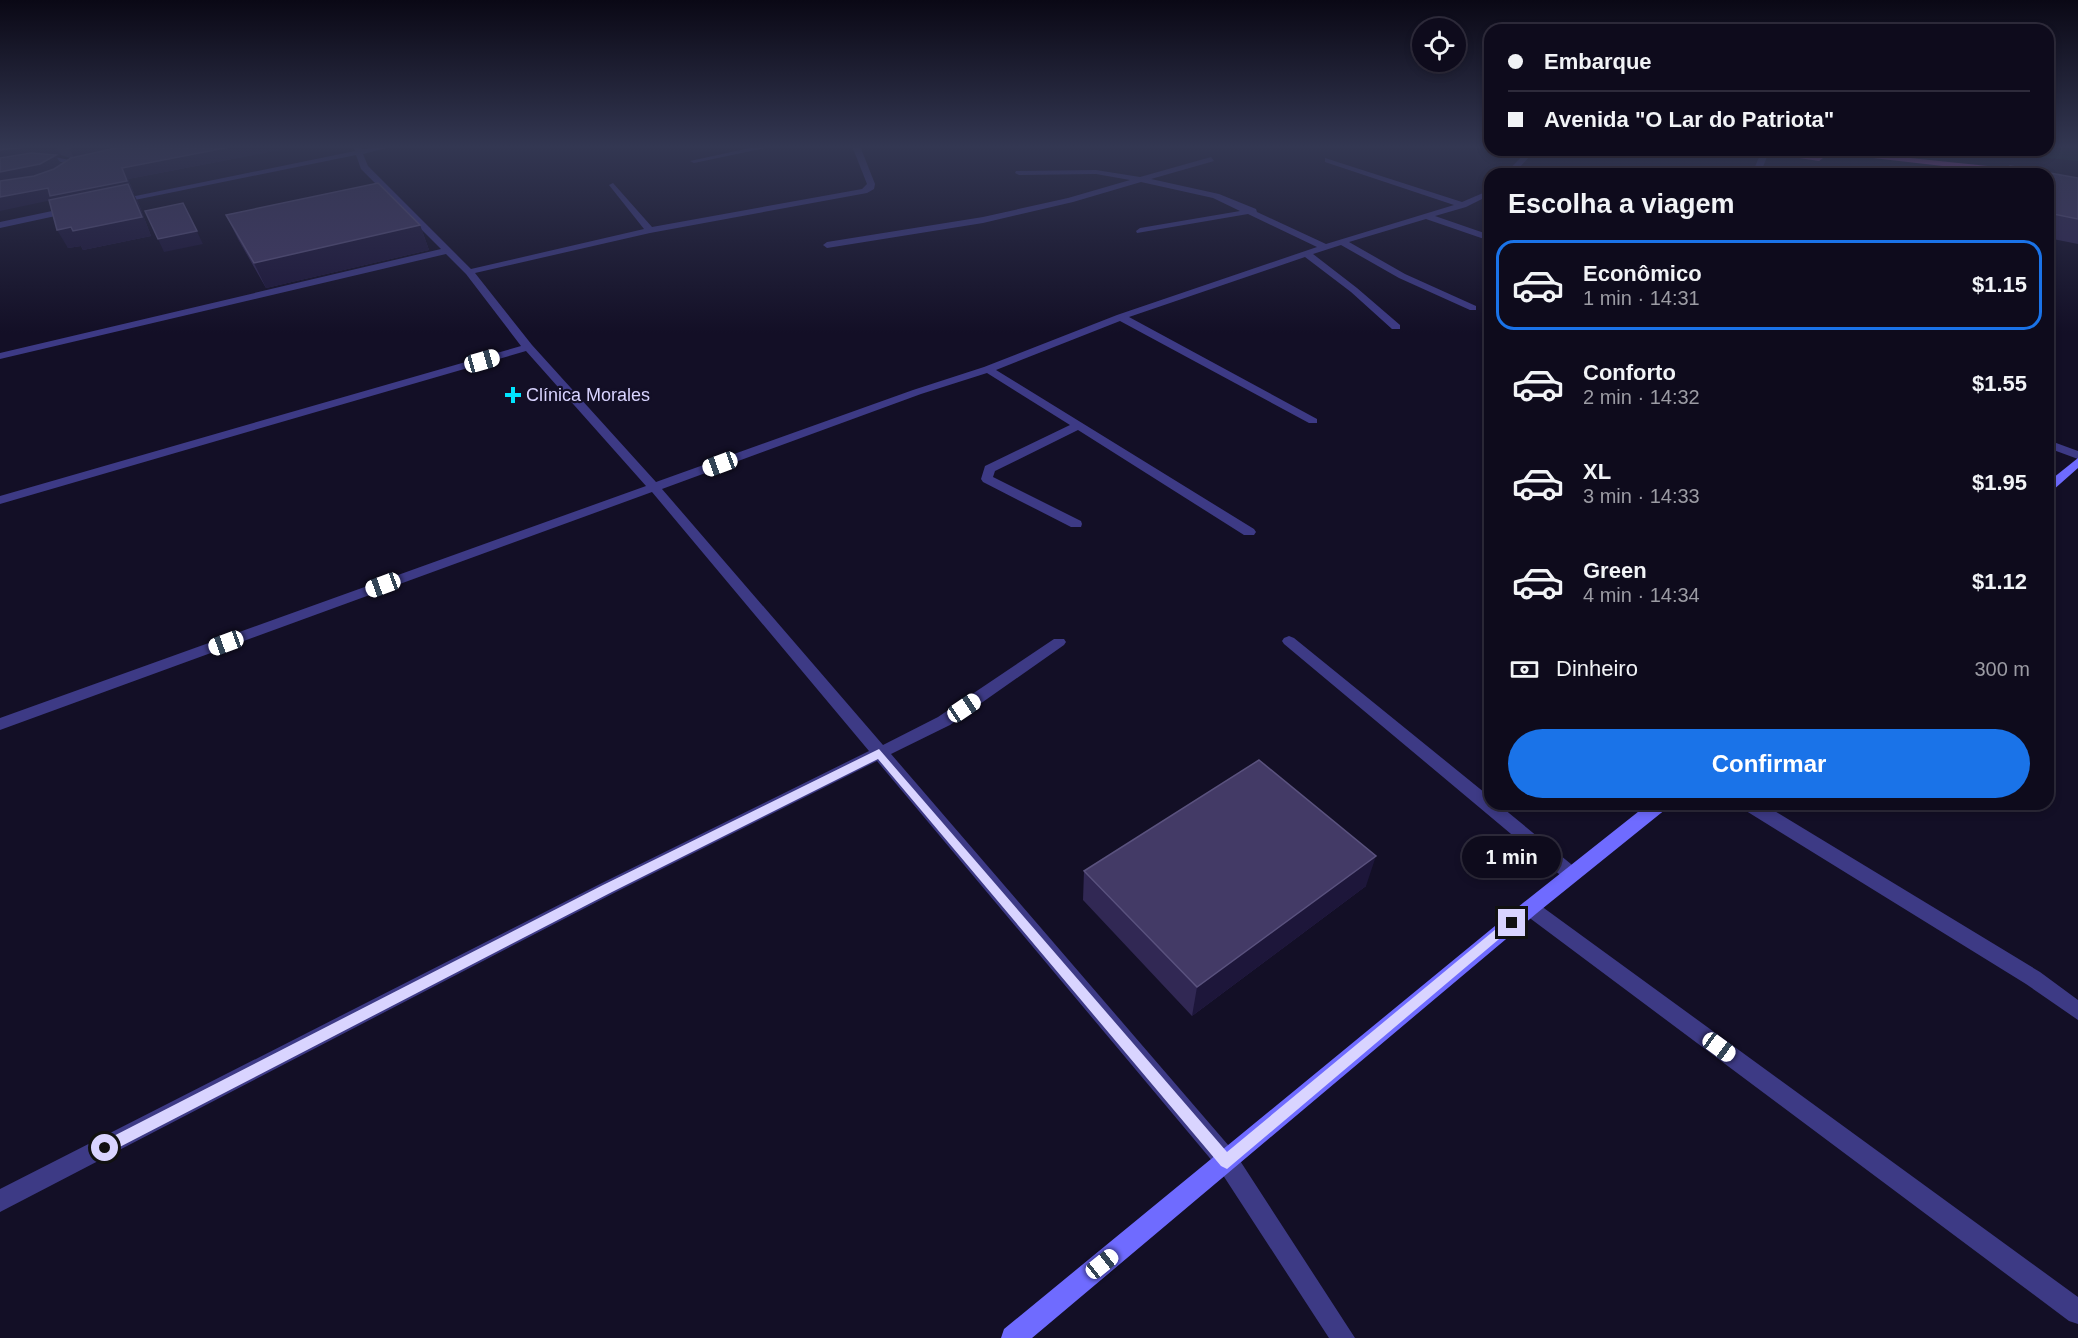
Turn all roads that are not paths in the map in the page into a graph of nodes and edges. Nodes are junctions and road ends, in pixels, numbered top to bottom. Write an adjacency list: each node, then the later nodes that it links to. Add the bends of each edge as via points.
1 (79, 208): 10 (street)
2 (404, 208): 17 (street)
3 (632, 208): 11 (street)
4 (765, 208): 11 (street)
5 (1030, 208): 15 (street, via 983,220)
6 (1247, 208): 8 (street)
7 (1451, 208): 9 (street)
8 (1253, 211): 12 (street); 16 (street)
9 (1425, 216): 13 (street); 14 (street)
10 (0, 225)
11 (650, 230): 19 (street)
12 (1140, 231)
13 (1484, 236)
14 (1344, 243): 16 (street); 20 (street, via 1402,276)
15 (827, 245)
16 (1325, 247): 18 (street)
17 (446, 251): 19 (street); 24 (street)
18 (1308, 255): 21 (street); 22 (street)
19 (469, 272): 23 (street)
20 (1473, 308)
21 (1121, 318): 25 (street); 26 (street)
22 (1396, 327)
23 (528, 347): 31 (street); 32 (street)
24 (0, 356)
25 (988, 369): 27 (street); 31 (street)
26 (1313, 421)
27 (1079, 425): 33 (street, via 988,469 986,474 987,479); 34 (street)
28 (2054, 448): 29 (street)
29 (2077, 462): 30 (main road)
30 (2054, 483)
31 (654, 487): 37 (street); 38 (street)
32 (0, 500)
33 (1076, 524)
34 (1249, 532)
35 (1289, 641): 39 (street)
36 (1059, 642): 38 (street, via 944,721)
37 (0, 724)
38 (879, 753): 46 (street); 47 (street)
39 (1484, 802)
40 (1494, 810): 43 (street)
41 (1652, 810): 43 (main road)
42 (1759, 810): 45 (street, via 2033,978)
43 (1572, 874): 44 (main road)
44 (1530, 908): 46 (main road); 48 (street)
45 (2078, 1011)
46 (1227, 1161): 49 (main road); 50 (street)
47 (0, 1201)
48 (2078, 1312)
49 (1013, 1338)
50 (1343, 1338)

